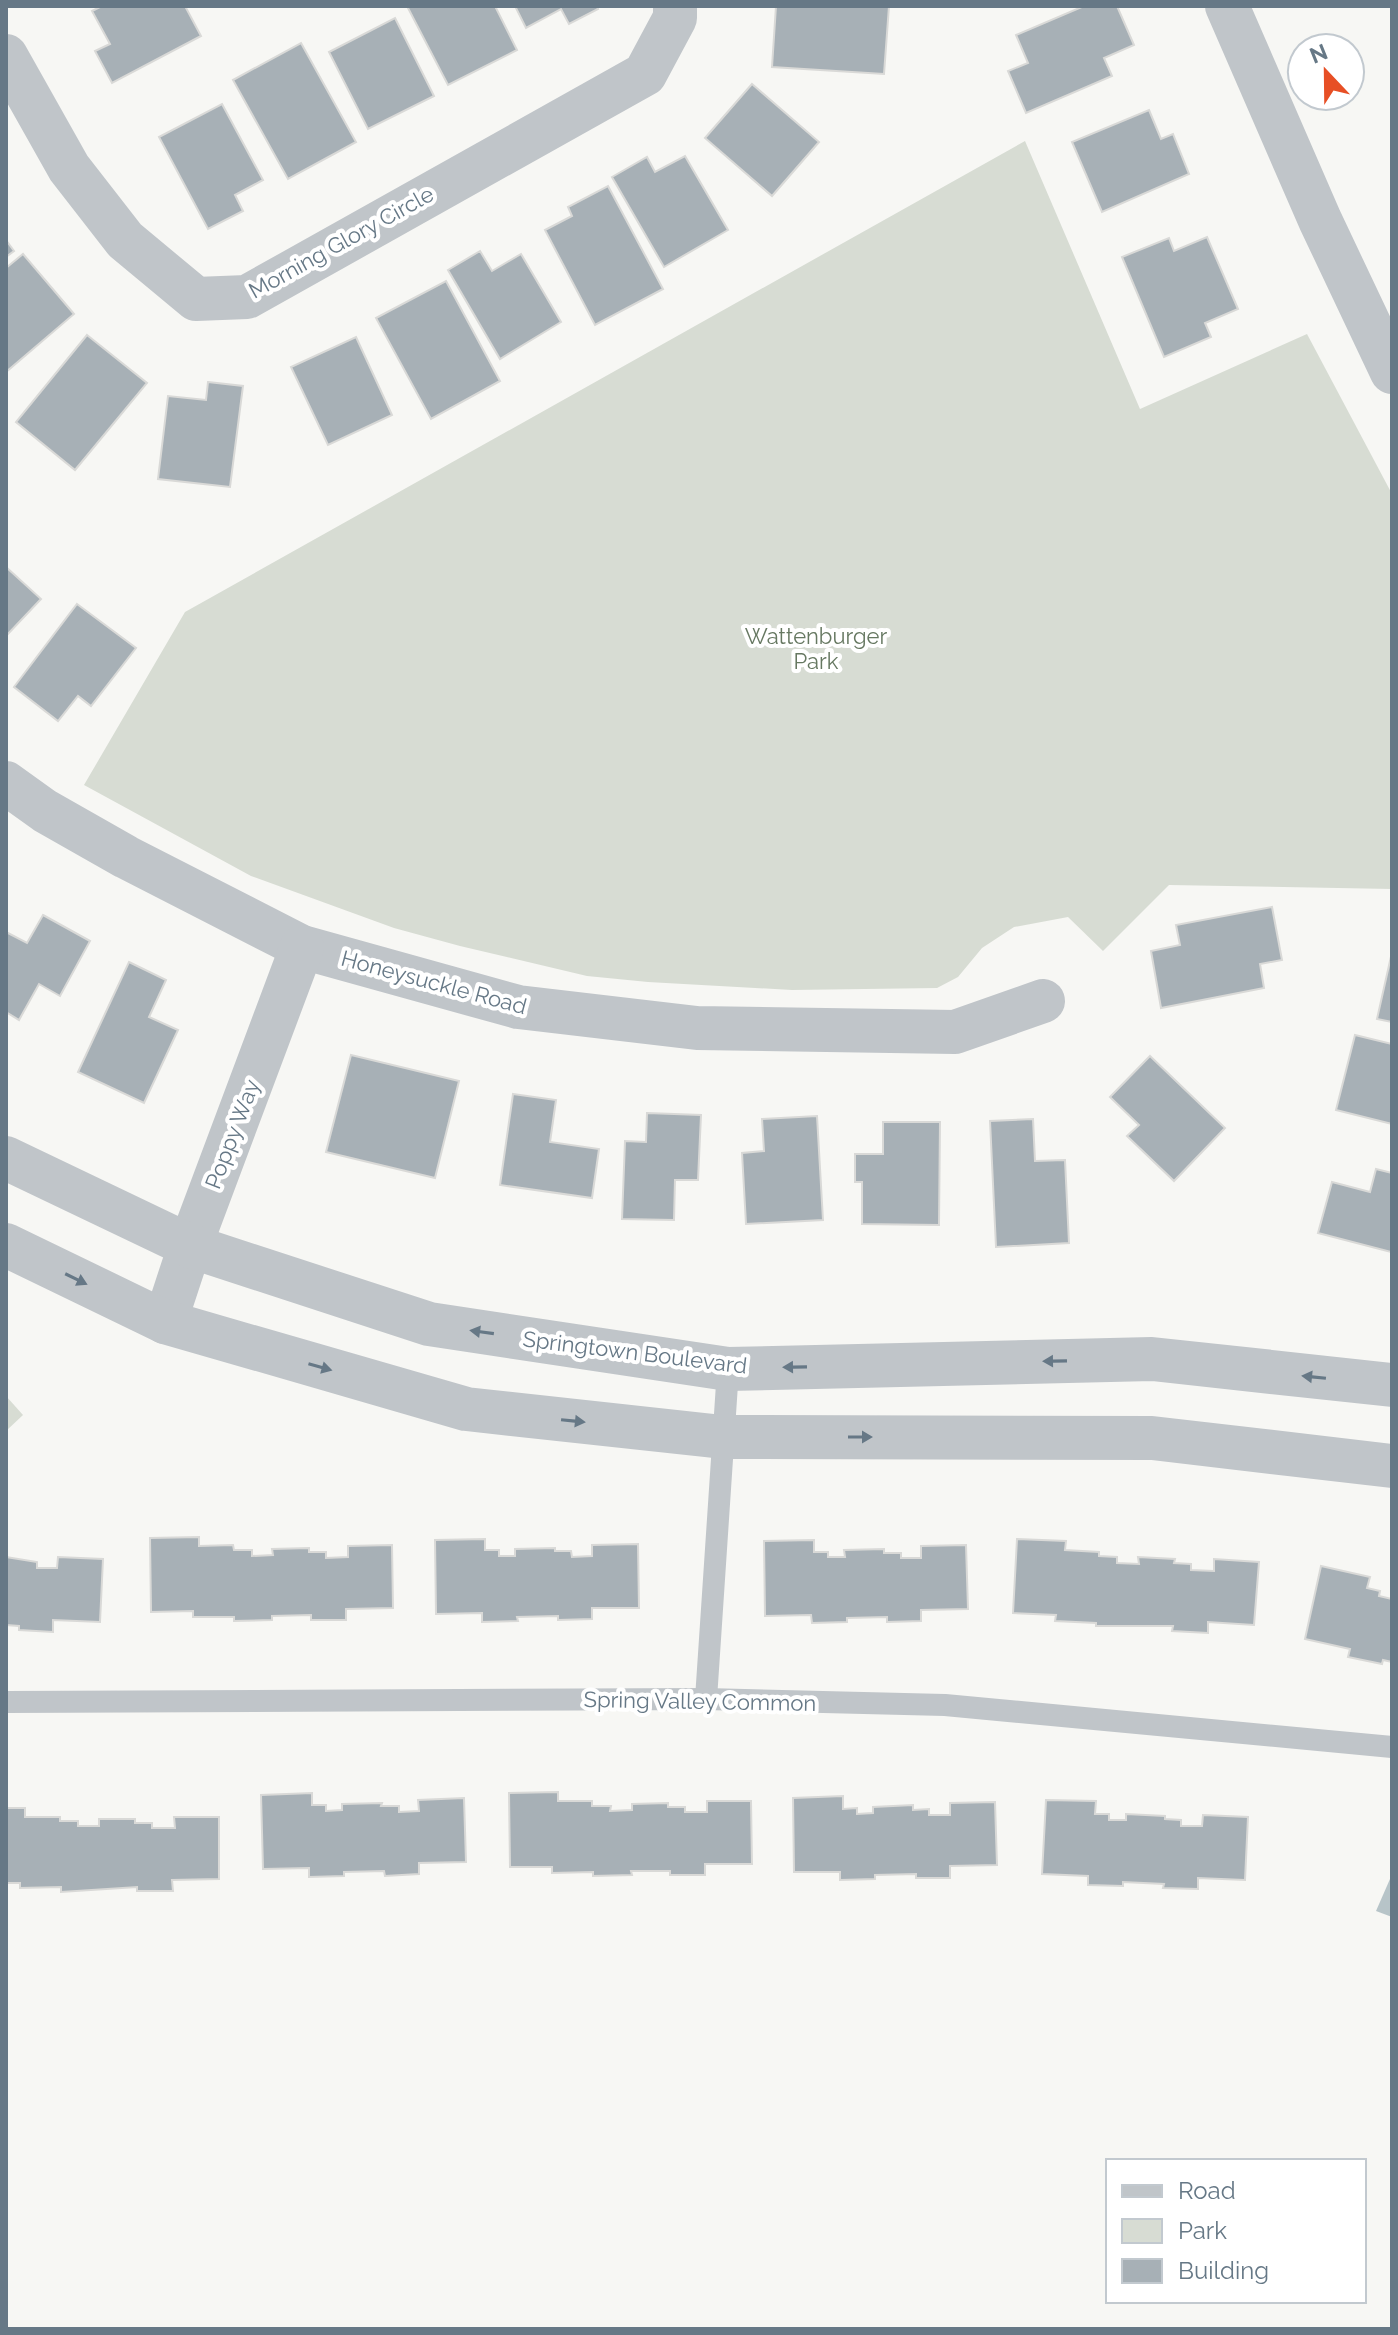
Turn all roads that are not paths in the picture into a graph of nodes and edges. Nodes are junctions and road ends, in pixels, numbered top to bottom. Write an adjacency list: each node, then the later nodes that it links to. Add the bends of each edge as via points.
1 (675, 6): 3 (street, Morning Glory Circle, via 675,18 645,74 247,297 196,299 125,240 69,168)
2 (1227, 6): 4 (street)
3 (6, 56)
4 (1392, 372)
5 (6, 783): 6 (street, Honeysuckle Road, via 126,857)
6 (302, 947): 7 (street, Honeysuckle Road, via 518,1007 697,1028 955,1032); 10 (street, Poppy Way)
7 (1043, 1001)
8 (6, 1158): 10 (street, Springtown Boulevard)
9 (6, 1245): 11 (street, one-way to 11)
10 (190, 1246): 11 (street, Poppy Way); 12 (street, Springtown Boulevard, one-way to 10, via 429,1324)
11 (165, 1322): 14 (street, one-way to 14, via 466,1409)
12 (728, 1369): 13 (street, Springtown Boulevard, one-way to 12, via 1152,1359); 14 (lane)
13 (1392, 1385)
14 (723, 1437): 15 (street, one-way to 15, via 1152,1438); 16 (lane)
15 (1392, 1466)
16 (706, 1699): 17 (lane, Spring Valley Common); 18 (lane, Spring Valley Common, via 945,1705)
17 (6, 1702)
18 (1392, 1747)

